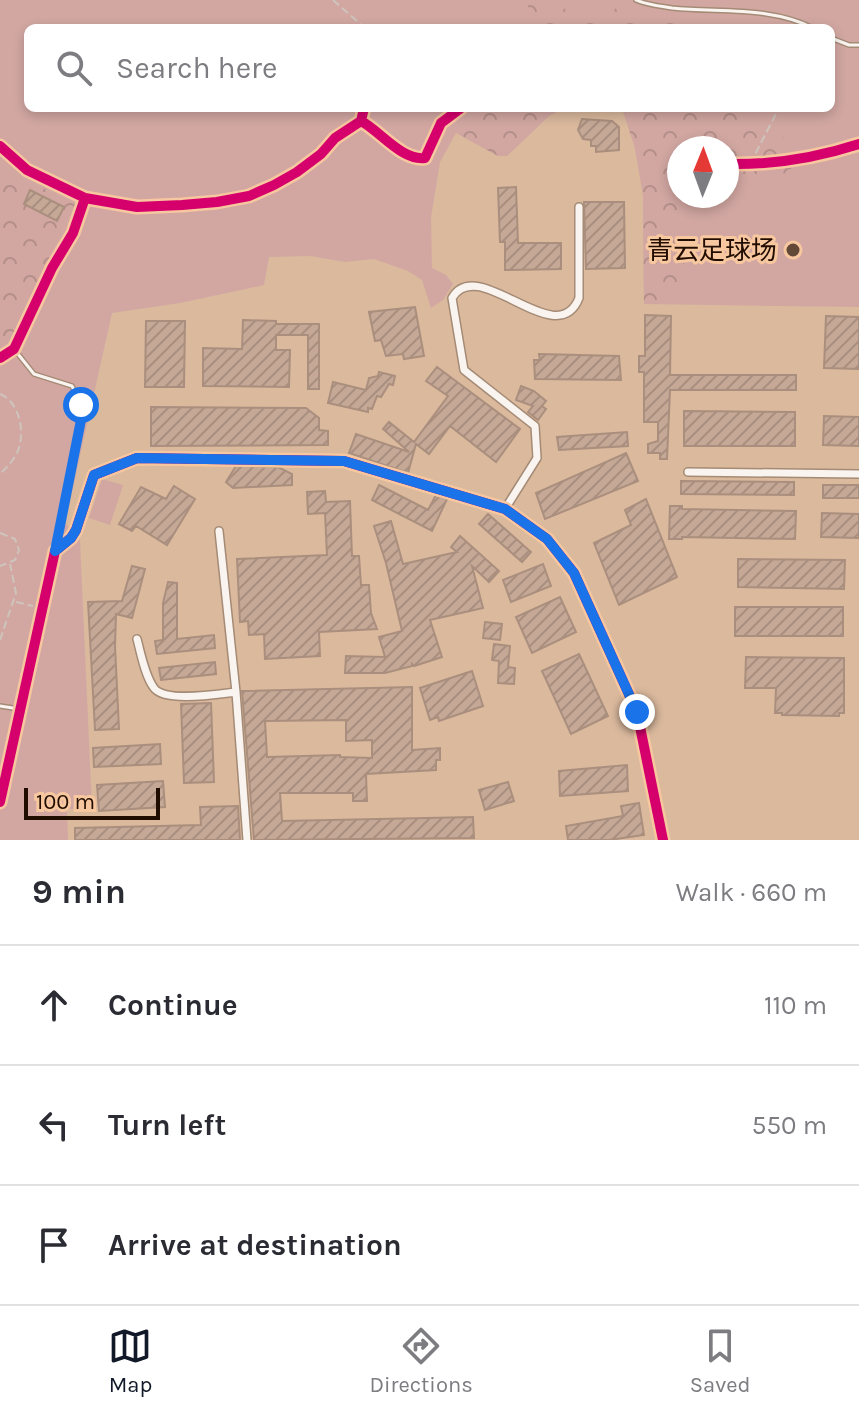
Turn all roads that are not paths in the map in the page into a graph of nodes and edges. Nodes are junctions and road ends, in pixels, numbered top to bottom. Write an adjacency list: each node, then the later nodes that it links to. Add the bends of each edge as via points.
1 (636, 0): 2 (lane, via 787,16)
2 (804, 24)
3 (835, 40): 4 (lane)
4 (859, 45)
5 (579, 207): 9 (street, via 575,307 565,314 550,314 474,286 464,286 452,298 464,370 535,426 537,458)
6 (14, 349): 11 (lane, via 34,374 72,386 81,405)
7 (688, 472): 8 (street)
8 (859, 474)
9 (505, 509): 11 (street, via 344,461 137,458 94,475 76,530); 18 (street, via 547,539 574,573 637,712)
10 (219, 531): 13 (street)
11 (55, 551): 15 (street)
12 (137, 639): 13 (street, via 157,692 169,697)
13 (236, 692): 17 (street)
14 (0, 706): 15 (lane)
15 (19, 709): 16 (street)
16 (0, 802)
17 (247, 840)
18 (663, 840)

